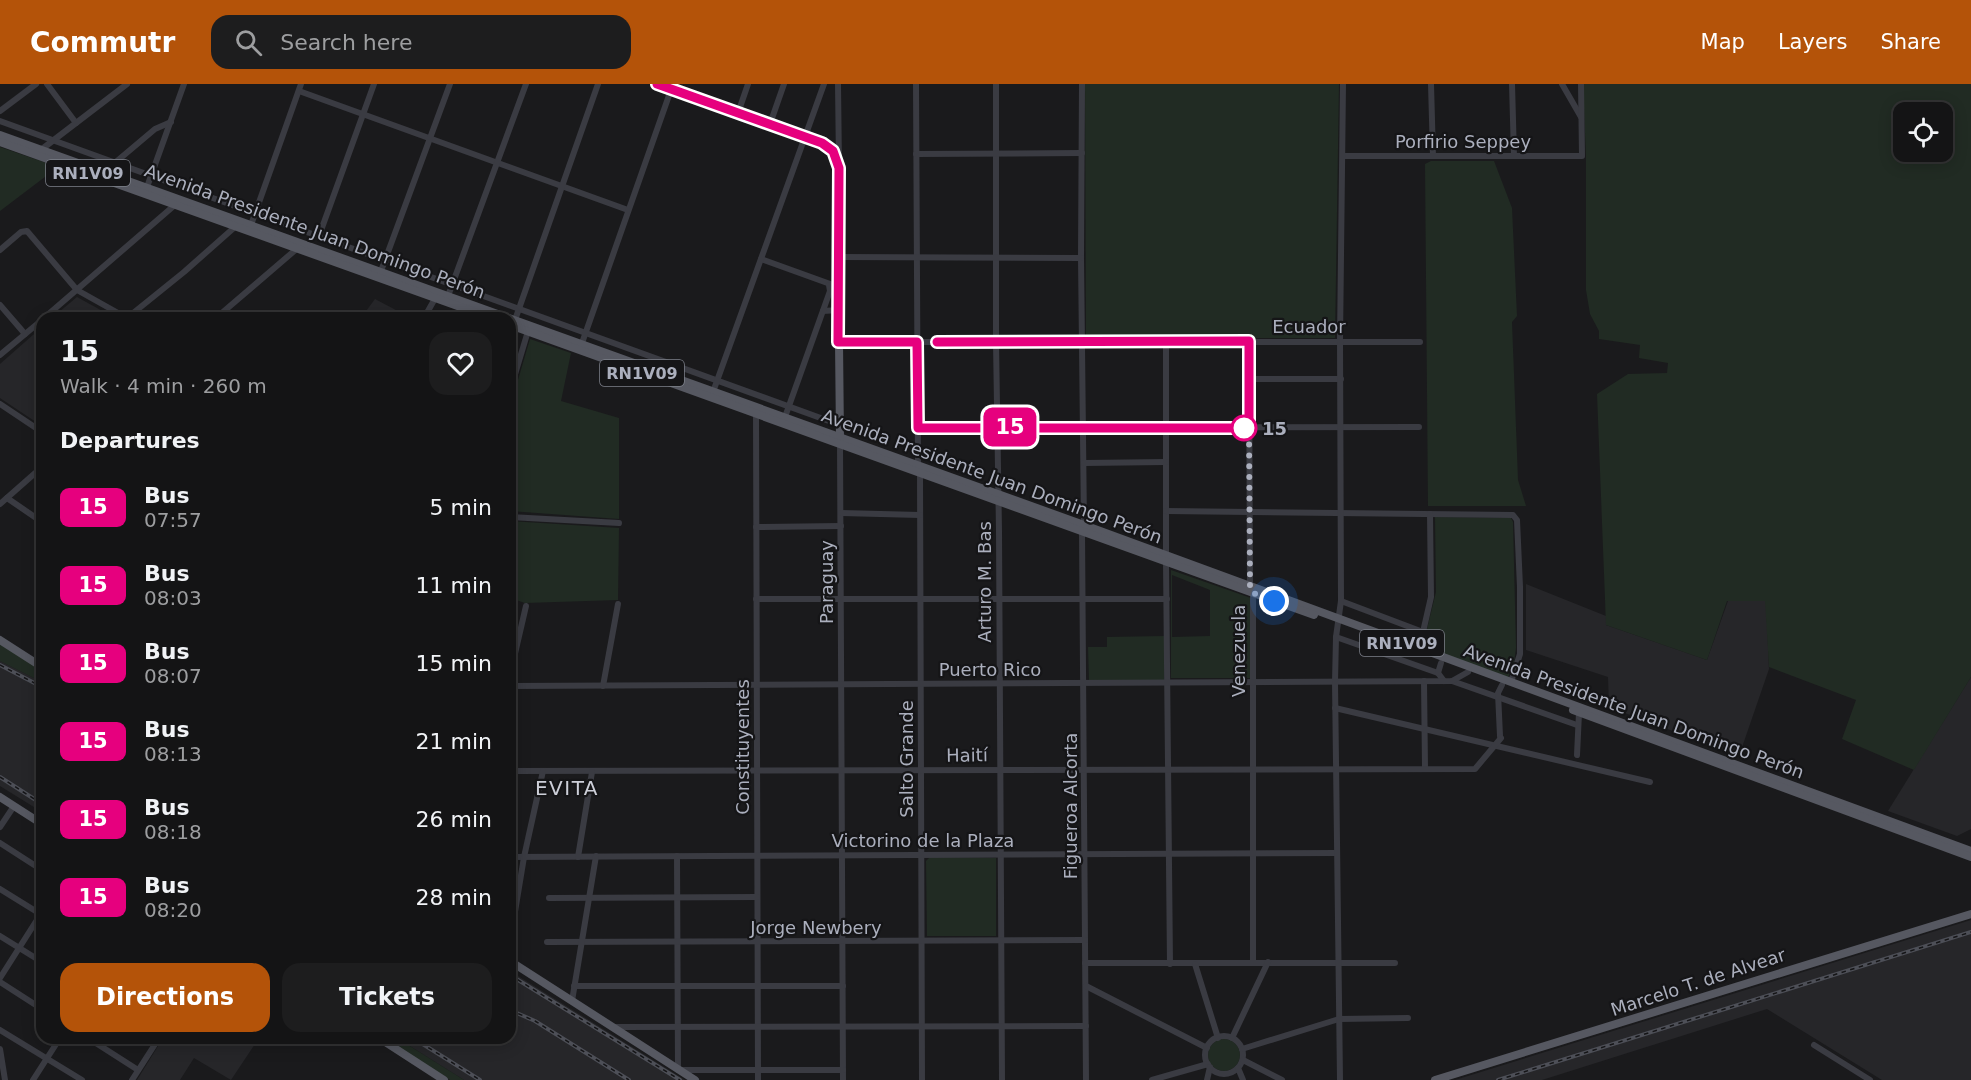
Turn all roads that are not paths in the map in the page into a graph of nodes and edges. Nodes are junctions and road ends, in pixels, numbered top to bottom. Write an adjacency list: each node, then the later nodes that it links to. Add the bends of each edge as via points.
1 (36, 84): 24 (street)
2 (47, 84): 30 (street)
3 (127, 84): 30 (street)
4 (184, 84): 29 (street)
5 (374, 84): 26 (street)
6 (450, 84): 34 (street)
7 (526, 84): 45 (street)
8 (598, 84): 50 (street)
9 (657, 84): 22 (main road)
10 (748, 84): 25 (street)
11 (784, 84): 31 (street)
12 (824, 84): 33 (street)
13 (838, 84): 46 (street, Paraguay)
14 (916, 84): 40 (street, Salto Grande)
15 (996, 84): 38 (street, Arturo M. Bas)
16 (1082, 84): 39 (street, Figueroa Alcorta)
17 (1343, 84): 41 (street)
18 (1431, 84): 42 (street)
19 (1512, 84): 43 (street)
20 (1562, 84): 27 (street)
21 (1581, 84): 27 (street)
22 (672, 87): 25 (main road); 52 (street)
23 (300, 88): 26 (street); 53 (street)
24 (0, 111)
25 (738, 112): 31 (main road)
26 (363, 114): 34 (street); 56 (street)
27 (1582, 118): 43 (street, Porfirio Seppey, via 1582,156)
28 (0, 121): 35 (street, Avenida Presidente Juan Domingo Perón)
29 (171, 122): 44 (street, via 155,129); 48 (street)
30 (76, 123): 35 (street)
31 (770, 124): 33 (main road)
32 (0, 135): 37 (main road, Avenida Presidente Juan Domingo Perón / RN1V09)
33 (804, 136): 46 (main road, via 831,148); 63 (street)
34 (431, 138): 45 (street); 64 (street)
35 (53, 140): 37 (street); 44 (street, Avenida Presidente Juan Domingo Perón)
36 (0, 142): 51 (main road, Avenida Presidente Juan Domingo Perón / RN1V09)
37 (42, 149): 47 (main road, Avenida Presidente Juan Domingo Perón / RN1V09)
38 (997, 153): 39 (street); 40 (street); 61 (street, Arturo M. Bas)
39 (1082, 153): 62 (street, Figueroa Alcorta)
40 (916, 154): 60 (street, Salto Grande)
41 (1343, 156): 42 (street, Porfirio Seppey); 96 (street)
42 (1433, 156): 43 (street, Porfirio Seppey)
43 (1514, 156)
44 (115, 163): 47 (street); 48 (street, Avenida Presidente Juan Domingo Perón)
45 (498, 163): 50 (street); 66 (street)
46 (839, 165): 59 (main road, Paraguay)
47 (104, 171): 49 (main road, Avenida Presidente Juan Domingo Perón / RN1V09)
48 (151, 176): 49 (street); 53 (street, Avenida Presidente Juan Domingo Perón)
49 (147, 187): 54 (main road, Avenida Presidente Juan Domingo Perón / RN1V09)
50 (562, 187): 52 (street); 73 (street)
51 (176, 204): 55 (main road, Avenida Presidente Juan Domingo Perón / RN1V09); 69 (street)
52 (628, 210): 88 (street)
53 (255, 213): 54 (street); 56 (street, Avenida Presidente Juan Domingo Perón)
54 (251, 225): 57 (main road, Avenida Presidente Juan Domingo Perón / RN1V09)
55 (236, 226): 57 (main road, Avenida Presidente Juan Domingo Perón / RN1V09); 78 (street)
56 (319, 237): 64 (street, Avenida Presidente Juan Domingo Perón)
57 (300, 246): 65 (main road, Avenida Presidente Juan Domingo Perón / RN1V09); 70 (main road, Avenida Presidente Juan Domingo Perón / RN1V09); 79 (street)
58 (0, 250): 69 (street, via 27,231)
59 (839, 257): 60 (street); 68 (main road, Paraguay)
60 (916, 257): 61 (street); 94 (street, Salto Grande)
61 (997, 257): 62 (street); 95 (street, Arturo M. Bas)
62 (1082, 258): 90 (street, Figueroa Alcorta)
63 (761, 259): 67 (street); 103 (street)
64 (385, 260): 65 (street); 66 (street, Avenida Presidente Juan Domingo Perón)
65 (381, 271): 70 (main road, Avenida Presidente Juan Domingo Perón / RN1V09)
66 (452, 284): 71 (street); 73 (street, Avenida Presidente Juan Domingo Perón)
67 (830, 285): 68 (street); 74 (street)
68 (839, 285): 75 (main road, Paraguay)
69 (77, 290): 76 (street); 77 (street)
70 (437, 295): 71 (main road, Avenida Presidente Juan Domingo Perón / RN1V09); 80 (street); 81 (main road, Avenida Presidente Juan Domingo Perón / RN1V09)
71 (448, 296): 82 (main road, Avenida Presidente Juan Domingo Perón / RN1V09)
72 (0, 305): 89 (street)
73 (519, 309): 83 (street); 88 (street, Avenida Presidente Juan Domingo Perón)
74 (823, 310): 75 (street); 106 (street)
75 (839, 310): 93 (main road, Paraguay)
76 (51, 312)
77 (116, 312)
78 (134, 312)
79 (223, 312)
80 (427, 312)
81 (477, 312)
82 (487, 312)
83 (516, 315)
84 (516, 323): 98 (main road, Avenida Presidente Juan Domingo Perón / RN1V09)
85 (516, 324): 87 (main road, Avenida Presidente Juan Domingo Perón / RN1V09)
86 (36, 325): 89 (street)
87 (528, 331): 100 (street); 107 (main road, Avenida Presidente Juan Domingo Perón / RN1V09)
88 (586, 333): 98 (street); 103 (street, Avenida Presidente Juan Domingo Perón)
89 (25, 334): 99 (street)
90 (1083, 341): 91 (street, Ecuador); 95 (street, Ecuador); 114 (street, Figueroa Alcorta)
91 (1166, 341): 92 (street, Ecuador); 115 (street)
92 (1249, 341): 96 (street, Ecuador); 101 (street, Venezuela)
93 (838, 342): 94 (street, Ecuador); 109 (main road, Paraguay)
94 (917, 342): 95 (street, Ecuador); 113 (street, Salto Grande)
95 (996, 342): 110 (street, Arturo M. Bas)
96 (1340, 342): 97 (street, Ecuador); 102 (street)
97 (1420, 342)
98 (582, 344): 104 (main road, Avenida Presidente Juan Domingo Perón / RN1V09)
99 (0, 356)
100 (516, 371)
101 (1249, 379): 102 (street); 116 (street, Venezuela)
102 (1341, 379): 111 (street)
103 (717, 380): 104 (street); 106 (street, Avenida Presidente Juan Domingo Perón)
104 (714, 392): 108 (main road, Avenida Presidente Juan Domingo Perón / RN1V09)
105 (0, 406): 117 (street)
106 (789, 406): 108 (street); 109 (street, Avenida Presidente Juan Domingo Perón)
107 (756, 414): 118 (main road, Avenida Presidente Juan Domingo Perón / RN1V09); 136 (street, Constituyentes)
108 (785, 417): 118 (main road, Avenida Presidente Juan Domingo Perón / RN1V09)
109 (840, 425): 118 (main road, Paraguay)
110 (997, 427): 113 (street); 114 (street); 124 (street, Arturo M. Bas)
111 (1340, 427): 112 (street); 116 (street); 130 (street)
112 (1419, 427)
113 (918, 428): 121 (street, Salto Grande)
114 (1084, 428): 115 (street); 120 (street, Figueroa Alcorta)
115 (1166, 428): 116 (street); 119 (street)
116 (1249, 428): 128 (street, Venezuela)
117 (36, 430)
118 (840, 441): 121 (main road, Avenida Presidente Juan Domingo Perón / RN1V09); 127 (street, Paraguay)
119 (1166, 462): 120 (street); 126 (street)
120 (1084, 463): 137 (street, Figueroa Alcorta)
121 (919, 470): 124 (main road, Avenida Presidente Juan Domingo Perón / RN1V09); 129 (street, Salto Grande)
122 (36, 472): 123 (street)
123 (7, 498): 125 (street); 133 (street)
124 (998, 498): 137 (main road, Avenida Presidente Juan Domingo Perón / RN1V09); 144 (street, Arturo M. Bas)
125 (0, 504)
126 (1166, 511): 128 (street); 138 (street)
127 (841, 513): 129 (street); 135 (street, Paraguay)
128 (1250, 513): 130 (street); 139 (street, Venezuela)
129 (920, 514): 143 (street, Salto Grande)
130 (1341, 514): 131 (street); 146 (street)
131 (1430, 514): 150 (street, via 1431,597); 163 (street, via 1515,517 1520,654)
132 (516, 517): 134 (street)
133 (36, 518)
134 (619, 523)
135 (841, 526): 136 (street); 142 (street, Paraguay)
136 (756, 527): 141 (street, Constituyentes)
137 (1083, 528): 138 (main road, Avenida Presidente Juan Domingo Perón / RN1V09); 145 (street, Figueroa Alcorta)
138 (1166, 559): 139 (main road, Avenida Presidente Juan Domingo Perón / RN1V09); 140 (street)
139 (1252, 589): 149 (main road, Avenida Presidente Juan Domingo Perón / RN1V09); 164 (street, Venezuela)
140 (1167, 598): 145 (street); 167 (street)
141 (756, 599): 142 (street); 168 (street, Constituyentes)
142 (841, 599): 143 (street); 169 (street, Paraguay)
143 (920, 599): 144 (street); 170 (street, Salto Grande)
144 (999, 599): 145 (street); 165 (street, Arturo M. Bas)
145 (1083, 599): 166 (street, Figueroa Alcorta)
146 (1341, 601): 149 (street); 150 (street)
147 (618, 604): 173 (street)
148 (525, 606): 153 (street)
149 (1339, 618): 151 (street); 154 (main road, Avenida Presidente Juan Domingo Perón / RN1V09); 156 (main road, Avenida Presidente Juan Domingo Perón / RN1V09)
150 (1423, 632): 154 (street)
151 (1336, 637): 158 (street); 162 (street)
152 (0, 640): 155 (main road)
153 (516, 647)
154 (1423, 651): 163 (main road, Avenida Presidente Juan Domingo Perón / RN1V09)
155 (36, 663)
156 (1441, 663): 157 (main road, Avenida Presidente Juan Domingo Perón / RN1V09); 158 (street)
157 (1468, 672): 161 (street, Puerto Rico); 171 (main road, Avenida Presidente Juan Domingo Perón / RN1V09)
158 (1438, 673): 160 (street)
159 (1424, 681): 160 (street, Puerto Rico); 162 (street, Puerto Rico); 178 (street)
160 (1444, 681): 161 (street, Puerto Rico)
161 (1452, 681): 174 (street)
162 (1335, 682): 164 (street, Puerto Rico); 175 (street)
163 (1511, 682): 199 (main road, Avenida Presidente Juan Domingo Perón / RN1V09)
164 (1252, 683): 167 (street, Puerto Rico); 185 (street, Venezuela)
165 (999, 684): 166 (street, Puerto Rico); 170 (street, Puerto Rico); 183 (street, Arturo M. Bas)
166 (1084, 684): 167 (street, Puerto Rico); 187 (street, Figueroa Alcorta)
167 (1168, 684): 184 (street)
168 (757, 685): 169 (street, Puerto Rico); 173 (street, Puerto Rico); 190 (street, Constituyentes)
169 (842, 685): 170 (street, Puerto Rico); 191 (street, Paraguay)
170 (920, 685): 186 (street, Salto Grande)
171 (1502, 685): 174 (street); 176 (main road, Avenida Presidente Juan Domingo Perón / RN1V09)
172 (516, 686): 173 (street, Puerto Rico)
173 (603, 686)
174 (1498, 698): 177 (street); 179 (street, via 1500,737)
175 (1335, 708): 178 (street); 181 (street)
176 (1579, 713): 177 (street); 213 (main road, Avenida Presidente Juan Domingo Perón / RN1V09)
177 (1577, 725): 180 (street)
178 (1424, 729): 179 (street); 182 (street)
179 (1493, 745): 182 (street, Haití, via 1475,769); 193 (street)
180 (1577, 754)
181 (1336, 768): 182 (street, Haití); 185 (street, Haití); 201 (street)
182 (1425, 768)
183 (999, 769): 186 (street, Haití); 187 (street, Haití); 203 (street, Arturo M. Bas)
184 (1169, 769): 185 (street, Haití); 187 (street, Haití); 205 (street)
185 (1253, 769): 200 (street, Venezuela)
186 (921, 770): 191 (street, Haití); 202 (street, Salto Grande)
187 (1085, 770): 204 (street, Figueroa Alcorta)
188 (516, 771): 189 (street, Haití)
189 (543, 771): 192 (street, Haití); 212 (street)
190 (757, 771): 191 (street, Haití); 192 (street, Haití); 210 (street, Constituyentes)
191 (842, 771): 206 (street, Paraguay)
192 (592, 772): 207 (street)
193 (1650, 782)
194 (0, 797): 195 (main road)
195 (14, 806): 196 (main road); 197 (street)
196 (36, 820)
197 (0, 827)
198 (0, 843): 214 (street)
199 (1971, 851)
200 (1254, 853): 201 (street, Victorino de la Plaza); 205 (street, Victorino de la Plaza); 235 (street, Venezuela)
201 (1336, 853): 238 (street)
202 (921, 854): 203 (street, Victorino de la Plaza); 206 (street, Victorino de la Plaza); 227 (street, Salto Grande)
203 (1000, 854): 204 (street, Victorino de la Plaza); 225 (street, Arturo M. Bas)
204 (1084, 854): 205 (street, Victorino de la Plaza); 226 (street, Figueroa Alcorta)
205 (1170, 854): 240 (street)
206 (842, 855): 210 (street, Victorino de la Plaza); 232 (street, Paraguay)
207 (578, 856): 208 (street, Victorino de la Plaza); 212 (street, Victorino de la Plaza)
208 (596, 856): 209 (street, Victorino de la Plaza); 218 (street)
209 (677, 856): 210 (street, Victorino de la Plaza); 219 (street)
210 (757, 856): 216 (street, Constituyentes)
211 (516, 857): 212 (street, Victorino de la Plaza)
212 (524, 857): 220 (street)
213 (1971, 857)
214 (36, 866)
215 (0, 889): 221 (street)
216 (757, 897): 219 (street); 231 (street, Constituyentes)
217 (549, 898): 218 (street)
218 (590, 898): 219 (street); 229 (street)
219 (677, 898): 230 (street)
220 (516, 906)
221 (36, 910)
222 (1971, 914): 295 (main road, Marcelo T. de Alvear)
223 (36, 923): 233 (street)
224 (0, 936): 233 (street)
225 (1000, 940): 226 (street, Jorge Newbery); 227 (street, Jorge Newbery); 253 (street, Arturo M. Bas)
226 (1085, 940): 237 (street, Figueroa Alcorta)
227 (921, 941): 232 (street, Jorge Newbery); 258 (street, Salto Grande)
228 (547, 942): 229 (street, Jorge Newbery)
229 (583, 942): 230 (street, Jorge Newbery); 244 (street)
230 (677, 942): 231 (street, Jorge Newbery); 245 (street)
231 (758, 942): 232 (street, Jorge Newbery); 246 (street, Constituyentes)
232 (843, 942): 247 (street, Paraguay)
233 (19, 948): 234 (street); 243 (street)
234 (36, 958)
235 (1253, 962): 236 (street); 241 (street)
236 (1268, 962): 238 (street); 262 (street)
237 (1085, 963): 240 (street); 248 (street, Figueroa Alcorta)
238 (1338, 963): 239 (street); 252 (street)
239 (1395, 963)
240 (1170, 964): 241 (street)
241 (1195, 964): 261 (street)
242 (516, 965): 249 (main road)
243 (0, 980): 250 (street)
244 (574, 986): 245 (street); 249 (street)
245 (678, 986): 246 (street); 255 (street)
246 (758, 986): 247 (street); 256 (street, Constituyentes)
247 (843, 986): 257 (street, Paraguay)
248 (1086, 986): 254 (street, Figueroa Alcorta); 268 (street)
249 (572, 1001): 259 (main road)
250 (36, 1005)
251 (1408, 1018): 252 (street)
252 (1339, 1019): 270 (street); 294 (street)
253 (1001, 1026): 254 (street); 258 (street); 288 (street, Arturo M. Bas)
254 (1086, 1026): 289 (street, Figueroa Alcorta)
255 (678, 1027): 256 (street); 259 (street); 276 (street)
256 (758, 1027): 257 (street); 277 (street, Constituyentes)
257 (843, 1027): 258 (street); 278 (street, Paraguay)
258 (921, 1027): 287 (street, Salto Grande)
259 (615, 1028): 276 (main road)
260 (0, 1030): 271 (street)
261 (1218, 1038): 262 (street); 268 (street)
262 (1233, 1038): 270 (street)
263 (56, 1044): 271 (street)
264 (97, 1044): 275 (street)
265 (155, 1044): 275 (street)
266 (388, 1044): 283 (main road)
267 (1814, 1045): 296 (street)
268 (1207, 1048): 273 (street)
269 (0, 1049): 279 (street)
270 (1242, 1050): 272 (street)
271 (47, 1059): 280 (street); 281 (street)
272 (1243, 1060): 274 (street); 293 (street)
273 (1209, 1065): 274 (street, via 1224,1074); 290 (street); 291 (street)
274 (1238, 1068): 292 (street)
275 (138, 1070): 282 (street)
276 (678, 1070): 277 (street); 284 (main road)
277 (758, 1070): 278 (street); 285 (street, Constituyentes)
278 (843, 1070): 286 (street, Paraguay)
279 (5, 1080)
280 (33, 1080)
281 (82, 1080)
282 (132, 1080)
283 (444, 1080)
284 (695, 1080)
285 (758, 1080)
286 (843, 1080)
287 (922, 1080)
288 (1002, 1080)
289 (1086, 1080)
290 (1152, 1080)
291 (1207, 1080)
292 (1243, 1080)
293 (1282, 1080)
294 (1340, 1080)
295 (1435, 1080)
296 (1870, 1080)

